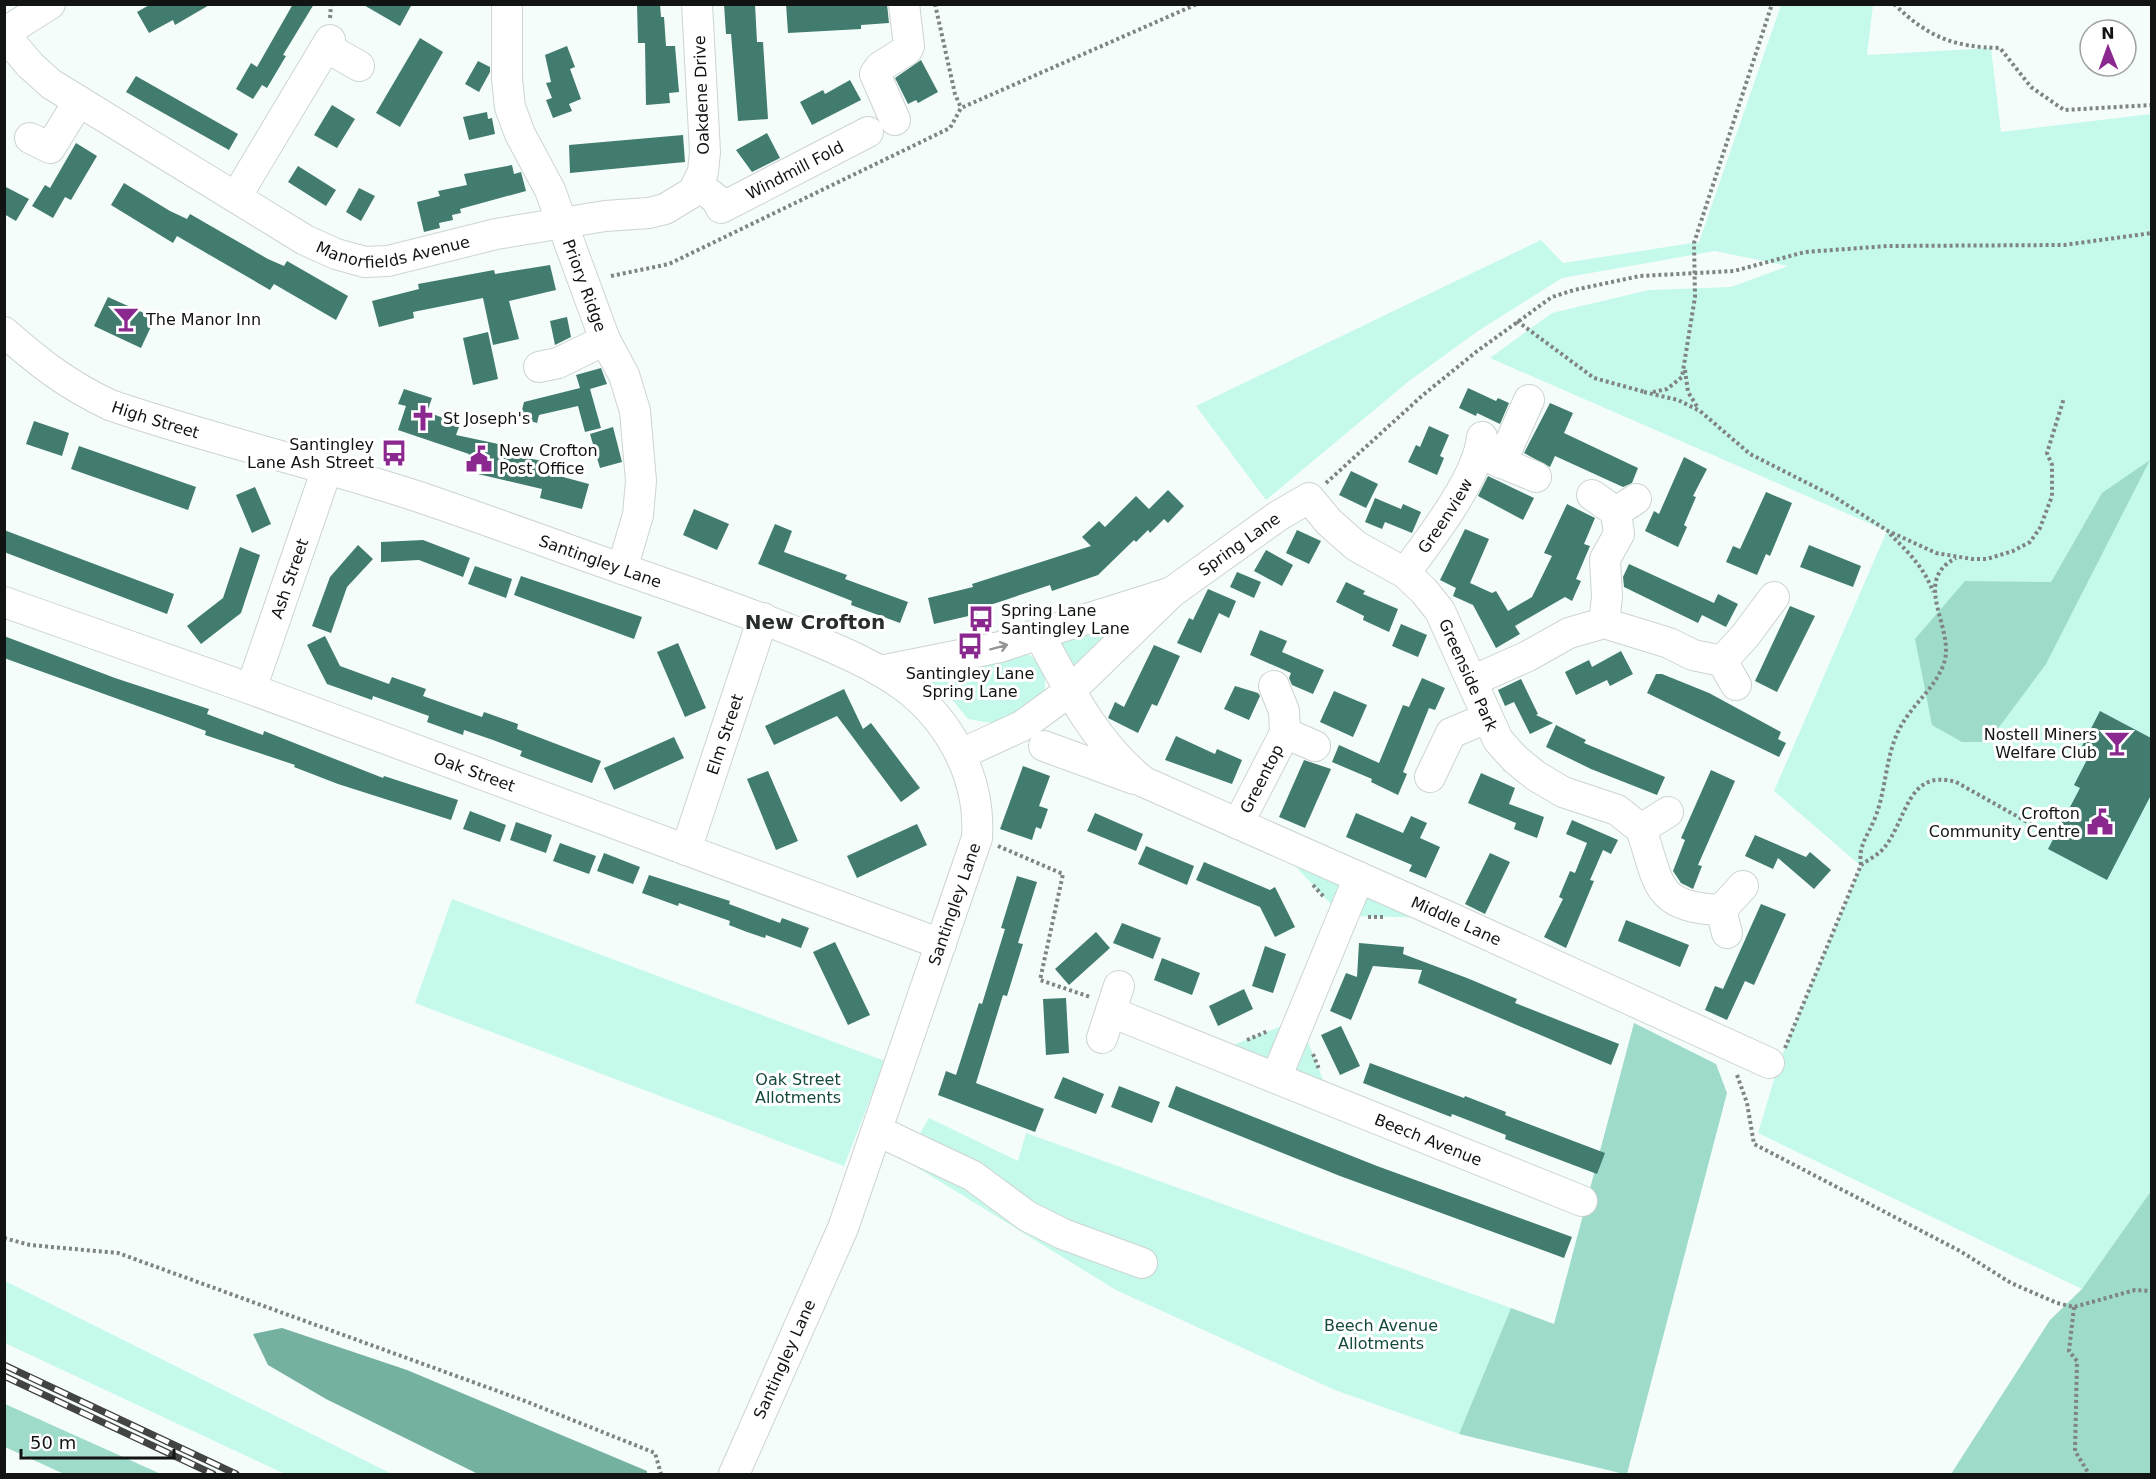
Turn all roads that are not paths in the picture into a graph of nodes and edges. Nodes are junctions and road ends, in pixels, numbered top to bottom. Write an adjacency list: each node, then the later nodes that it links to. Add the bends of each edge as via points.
1 (50, 4): 5 (street)
2 (507, 4): 13 (street, Priory Ridge, via 510,107 547,183)
3 (697, 4): 11 (street, Oakdene Drive, via 705,152)
4 (904, 4): 8 (street, via 909,46 874,75)
5 (4, 33): 7 (street, Manorfields Avenue, via 44,78)
6 (359, 66): 12 (street, via 328,43)
7 (79, 101): 10 (street, via 50,148); 12 (street, Manorfields Avenue)
8 (895, 120)
9 (868, 132): 11 (street, Windmill Fold, via 721,208)
10 (30, 138)
11 (698, 185): 13 (street, via 664,210)
12 (236, 197): 13 (street, Manorfields Avenue, via 304,240 365,262 409,257 496,234)
13 (561, 225): 15 (street, Priory Ridge)
14 (4, 332): 19 (street, High Street, via 72,387 110,405)
15 (605, 340): 16 (street, via 558,363); 23 (street, Priory Ridge, via 624,375 641,451 638,515)
16 (532, 369)
17 (1529, 400): 18 (street, Greenview)
18 (1488, 451): 20 (street); 24 (street, Greenview)
19 (327, 469): 23 (street, Santingley Lane); 34 (street, Ash Street)
20 (1536, 477)
21 (1592, 495): 29 (street, via 1626,505 1619,534 1605,559)
22 (1309, 498): 24 (street, Greenside Park, via 1356,546); 25 (street, Spring Lane)
23 (622, 569): 28 (street, Santingley Lane)
24 (1405, 573): 32 (street, Greenside Park, via 1440,611)
25 (1172, 592): 30 (street, Spring Lane); 35 (street, Spring Lane)
26 (1774, 597): 29 (street, via 1745,636 1729,673 1669,643)
27 (4, 602): 34 (street, Oak Street)
28 (763, 618): 31 (street, Santingley Lane); 46 (street, Elm Street)
29 (1604, 622): 32 (street, via 1569,633)
30 (1039, 634): 31 (street, Spring Lane, one-way to 30, via 1000,647); 35 (street)
31 (880, 671): 40 (street, Santingley Lane, via 925,704)
32 (1472, 681): 36 (street, Greenside Park)
33 (1274, 686): 37 (street, Greentop, via 1284,711)
34 (251, 690): 46 (street, Oak Street)
35 (1070, 691): 40 (street, Spring Lane, via 1022,726); 42 (street, Middle Lane, via 1107,745)
36 (1487, 718): 41 (street, via 1451,733); 45 (street, Greenside Park, via 1498,740 1536,776 1563,792 1617,810)
37 (1285, 733): 39 (street, Greentop); 44 (street, Greentop)
38 (1044, 746): 42 (street, Middle Lane)
39 (1316, 746)
40 (961, 754): 49 (street, Santingley Lane, via 976,800 977,838)
41 (1430, 777)
42 (1144, 782): 44 (street, Middle Lane)
43 (1668, 812): 45 (street)
44 (1238, 824): 47 (street, Middle Lane)
45 (1641, 829): 48 (street, via 1653,872 1674,902 1724,921)
46 (686, 850): 49 (street, Oak Street)
47 (1359, 877): 51 (street, Middle Lane); 52 (street)
48 (1743, 886)
49 (941, 944): 53 (street, Santingley Lane)
50 (1111, 1010): 52 (street, Beech Avenue)
51 (1769, 1063)
52 (1275, 1078): 54 (street, Beech Avenue)
53 (878, 1131): 55 (street, via 974,1176 1027,1216 1063,1234); 56 (street, Santingley Lane, via 843,1228)
54 (1582, 1201)
55 (1142, 1263)
56 (734, 1474)

